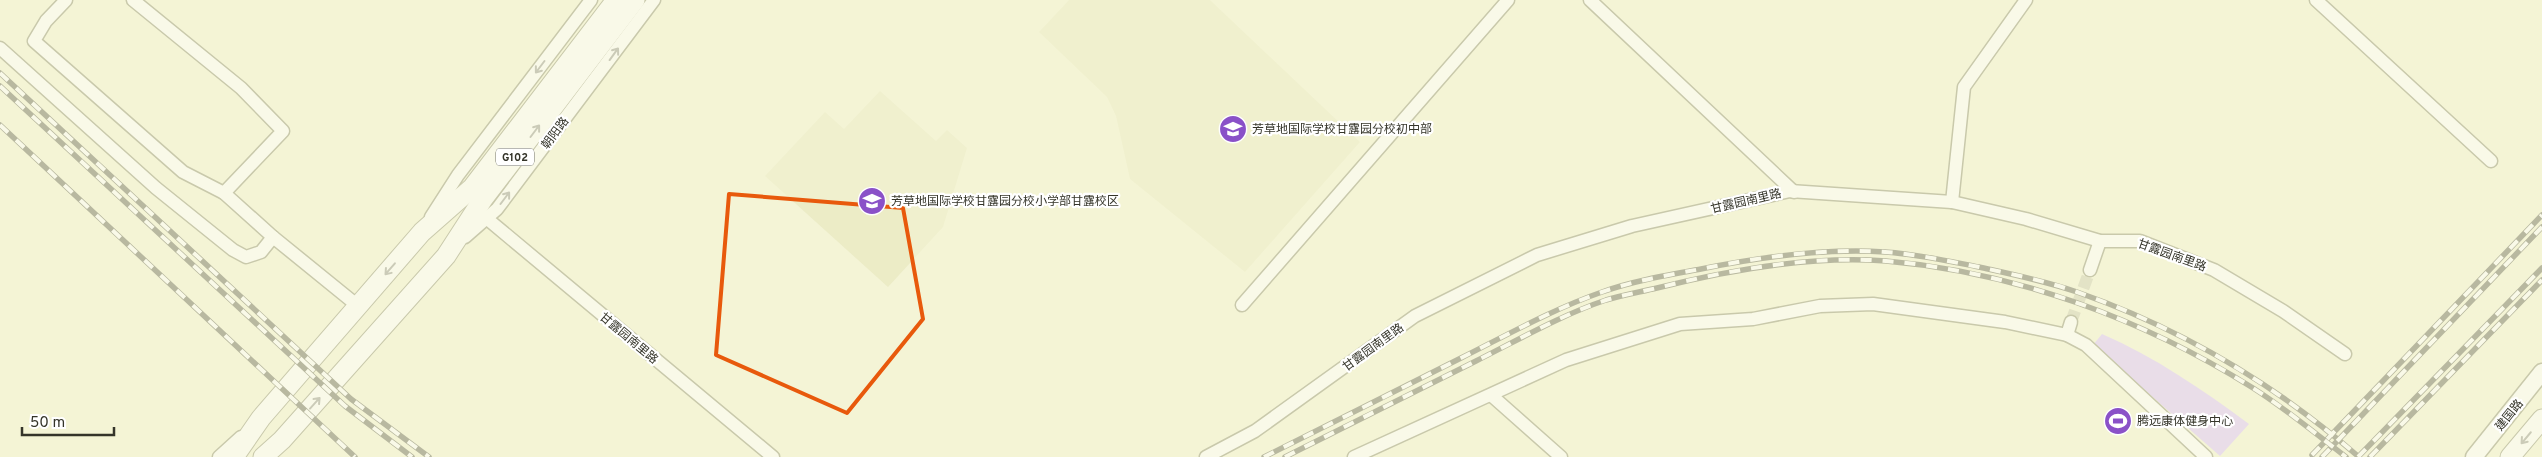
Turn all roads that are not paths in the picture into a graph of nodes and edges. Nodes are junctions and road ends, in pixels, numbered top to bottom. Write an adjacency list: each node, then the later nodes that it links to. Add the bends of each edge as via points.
1 (66, 0): 16 (street, via 46,20 34,41 183,172)
2 (133, 0): 16 (street, via 241,88 283,131)
3 (591, 0): 11 (street, 朝阳路)
4 (616, 0): 13 (highway, 朝阳路 / G102)
5 (635, 0): 13 (highway, 朝阳路 / G102)
6 (654, 0): 13 (street, 朝阳路, one-way to 6)
7 (1508, 0): 24 (street)
8 (1590, 0): 15 (street)
9 (2026, 0): 17 (street, via 1964,87)
10 (2316, 0): 14 (street)
11 (561, 38): 13 (street); 19 (street, 朝阳路, one-way to 19, via 458,175)
12 (0, 48): 20 (street, via 156,188 233,250 246,257 261,252)
13 (590, 60): 18 (street, 朝阳路, one-way to 13, via 497,209); 19 (highway, 朝阳路 / G102, via 472,188); 22 (highway, 朝阳路 / G102, one-way to 13, via 483,199)
14 (2491, 161)
15 (1794, 192): 17 (street, 甘露园南里路); 39 (street, 甘露园南里路, via 1632,226 1537,255 1415,316 1255,431)
16 (224, 193): 20 (street)
17 (1952, 202): 21 (street, 甘露园南里路)
18 (486, 217): 22 (street, 朝阳路); 38 (street, 甘露园南里路)
19 (422, 232): 25 (highway, 朝阳路 / G102, one-way to 25)
20 (274, 237): 25 (street)
21 (2100, 241): 23 (street); 28 (street, 甘露园南里路, via 2140,241 2214,270 2283,311)
22 (446, 256): 33 (highway, 朝阳路 / G102, one-way to 22)
23 (2090, 270)
24 (1242, 305)
25 (358, 306): 31 (highway, 朝阳路 / G102)
26 (2071, 322): 27 (street)
27 (2067, 335): 30 (street, via 1996,321 1873,304 1820,306 1753,319 1680,324 1566,360); 42 (street, via 2086,345)
28 (2345, 354)
29 (2542, 372): 43 (main road, 建国路)
30 (1491, 395): 40 (street); 41 (street)
31 (261, 418): 34 (street, 朝阳路); 35 (highway, 朝阳路 / G102)
32 (2542, 419): 44 (highway, one-way to 44)
33 (282, 440): 36 (highway, 朝阳路 / G102); 37 (street, 朝阳路)
34 (219, 457)
35 (234, 457)
36 (264, 457)
37 (271, 457)
38 (773, 457)
39 (1206, 457)
40 (1354, 457)
41 (1561, 457)
42 (2206, 457)
43 (2474, 457)
44 (2510, 457)

